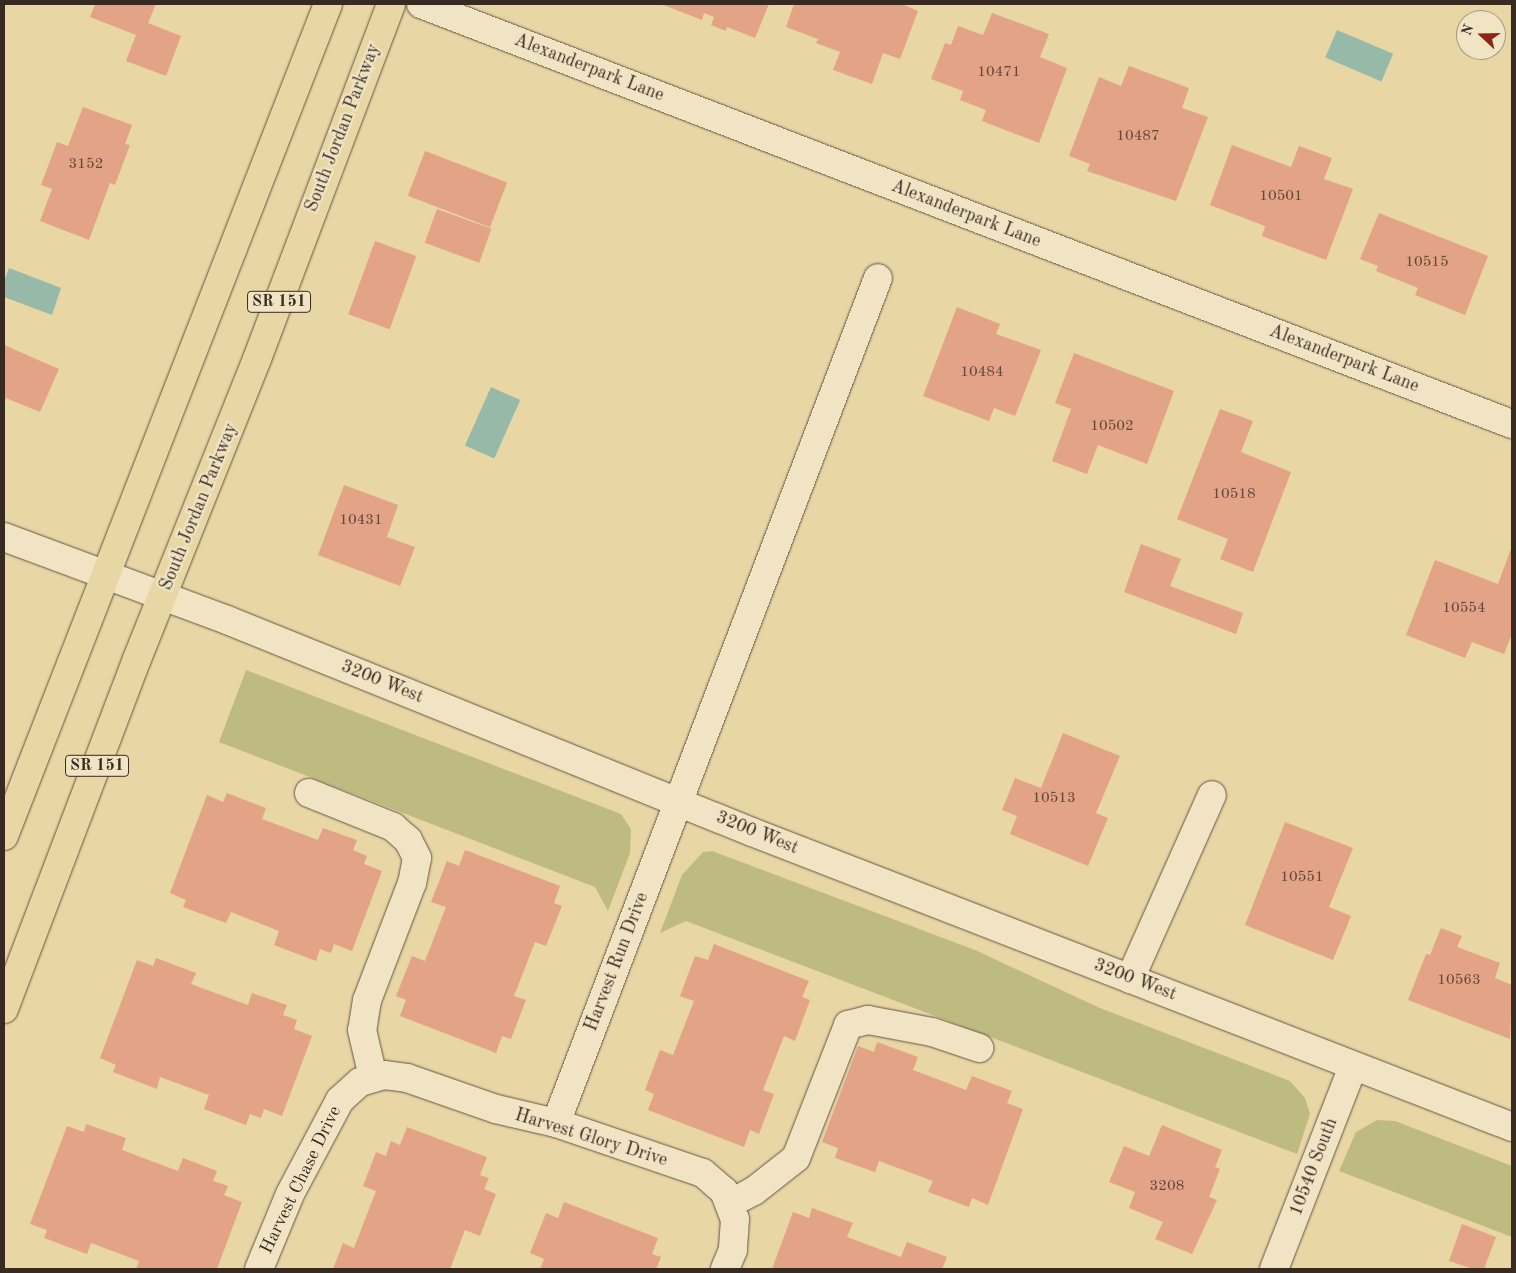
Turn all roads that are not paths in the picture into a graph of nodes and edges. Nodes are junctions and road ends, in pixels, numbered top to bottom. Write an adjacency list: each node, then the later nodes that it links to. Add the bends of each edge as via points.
1 (328, 4): 7 (main road, via 131,515)
2 (391, 4): 8 (main road, South Jordan Parkway / SR 151, via 258,359)
3 (421, 4): 5 (street, Alexanderpark Lane)
4 (878, 278): 11 (street, Harvest Run Drive)
5 (1512, 424)
6 (4, 537): 7 (street, 3200 West)
7 (104, 576): 8 (street, 3200 West); 12 (main road)
8 (163, 598): 11 (street, 3200 West); 14 (main road, South Jordan Parkway / SR 151)
9 (309, 793): 17 (street, via 394,827 408,840 417,858 412,883 367,1000 362,1030)
10 (1212, 795): 13 (street)
11 (679, 801): 13 (street, 3200 West); 18 (street, Harvest Run Drive)
12 (4, 836)
13 (1130, 979): 16 (street, 3200 West)
14 (4, 1009)
15 (979, 1048): 20 (street, via 932,1032 868,1020 848,1025 796,1158 754,1191)
16 (1353, 1066): 19 (street, 3200 West); 23 (street, 10540 South)
17 (373, 1077): 18 (street, Harvest Glory Drive, via 407,1078 477,1104); 21 (street, Harvest Chase Drive, via 349,1090 336,1105 287,1201)
18 (556, 1123): 20 (street, Harvest Glory Drive, via 703,1173 714,1180)
19 (1512, 1126)
20 (731, 1203): 22 (street, Harvest Glory Drive, via 736,1234)
21 (259, 1269)
22 (725, 1269)
23 (1274, 1269)

